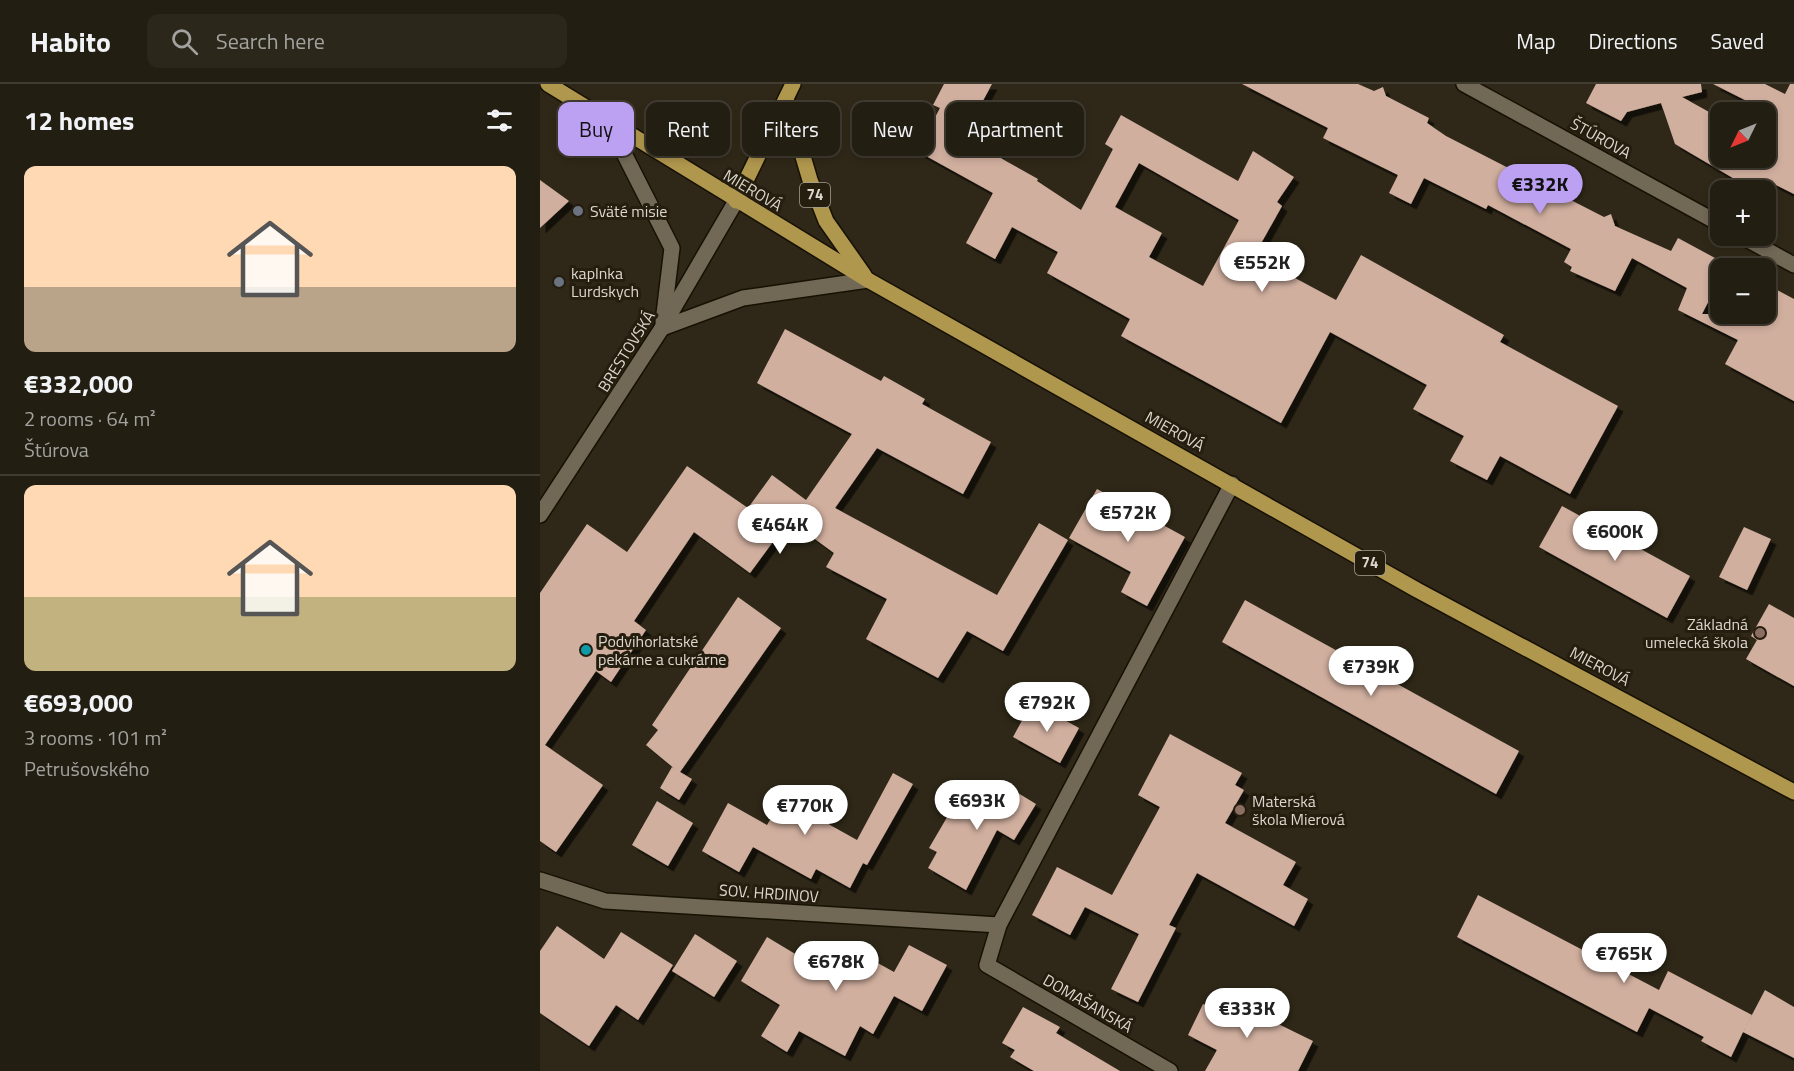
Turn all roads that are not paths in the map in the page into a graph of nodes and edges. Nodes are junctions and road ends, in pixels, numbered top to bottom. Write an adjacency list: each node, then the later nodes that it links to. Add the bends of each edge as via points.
1 (548, 84): 5 (main road, MIEROVÁ / 74)
2 (793, 84): 4 (main road)
3 (1464, 84): 9 (street, ŠTÚROVA)
4 (786, 99): 8 (main road); 12 (main road, 74, via 826,221)
5 (576, 102)
6 (634, 139): 8 (main road, MIEROVÁ / 74)
7 (625, 156): 13 (street, via 672,248)
8 (736, 201): 12 (main road, MIEROVÁ / 74); 13 (street, BRESTOVSKÁ)
9 (1710, 219)
10 (1759, 246): 11 (street)
11 (1794, 265)
12 (868, 280): 13 (street, via 743,298); 14 (main road, MIEROVÁ / 74)
13 (662, 328): 15 (street, BRESTOVSKÁ)
14 (1232, 484): 16 (main road, MIEROVÁ / 74, via 1417,590); 18 (street)
15 (540, 515)
16 (1794, 792)
17 (540, 880): 18 (street, SOV. HRDINOV, via 605,901)
18 (999, 926): 19 (street, DOMAŠANSKÁ, via 987,966)
19 (1170, 1071)

